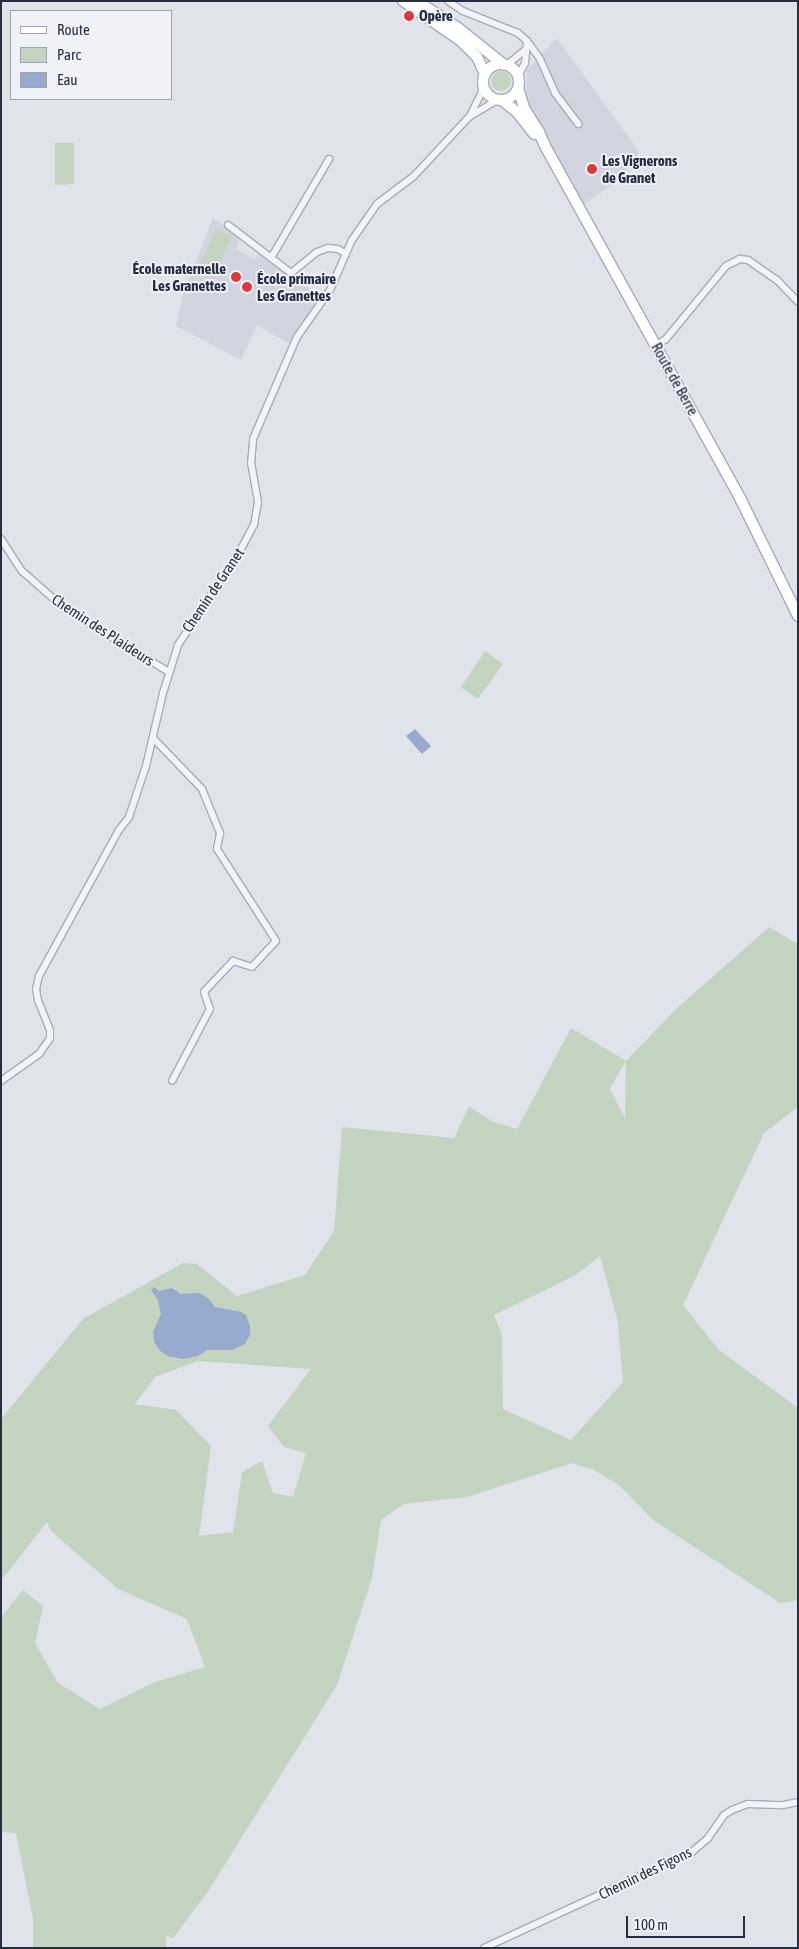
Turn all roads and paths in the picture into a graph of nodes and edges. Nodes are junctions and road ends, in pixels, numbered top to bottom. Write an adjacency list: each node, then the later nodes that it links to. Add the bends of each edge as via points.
1 (403, 1): 7 (main road, via 461,41 477,57)
2 (417, 1): 6 (main road)
3 (448, 1): 4 (street)
4 (527, 41): 5 (street); 13 (street, via 540,59 556,93)
5 (526, 49): 6 (street); 8 (street, via 525,63)
6 (505, 65): 7 (main road, via 494,65); 8 (main road)
7 (485, 74): 9 (main road)
8 (518, 76): 10 (main road)
9 (484, 87): 11 (main road, via 489,95); 12 (street, Chemin de Granet)
10 (518, 88): 11 (main road, via 512,96); 14 (main road, Route de Berre, via 524,108)
11 (500, 100): 12 (street, Chemin de Granet); 14 (main road, Route de Berre, via 517,112)
12 (469, 117): 17 (street, Chemin de Granet, via 414,176 377,204)
13 (578, 124)
14 (545, 146): 20 (main road, Route de Berre)
15 (329, 159): 18 (street)
16 (228, 225): 18 (street)
17 (346, 254): 18 (street, via 328,248 317,252 294,272); 23 (street, Chemin de Granet, via 330,290 297,337 253,439 251,464 258,502 254,525 242,549 185,632)
18 (271, 258)
19 (798, 302): 20 (street, via 777,280 748,260 740,259 726,266 666,339)
20 (656, 345): 22 (main road, Route de Berre, via 741,500)
21 (1, 539): 23 (street, Chemin des Plaideurs, via 22,571 64,608)
22 (798, 616)
23 (169, 672): 24 (street, Chemin de Granet)
24 (153, 738): 25 (street, via 202,789 220,833 217,849 276,941 252,967 233,961 204,992 210,1009); 26 (street, Chemin de Granet, via 129,817 39,976 38,1001 50,1038 39,1054)
25 (172, 1081)
26 (1, 1082)
27 (798, 1802): 28 (street, Chemin des Figons, via 748,1804 732,1810 692,1852)
28 (484, 1948)

